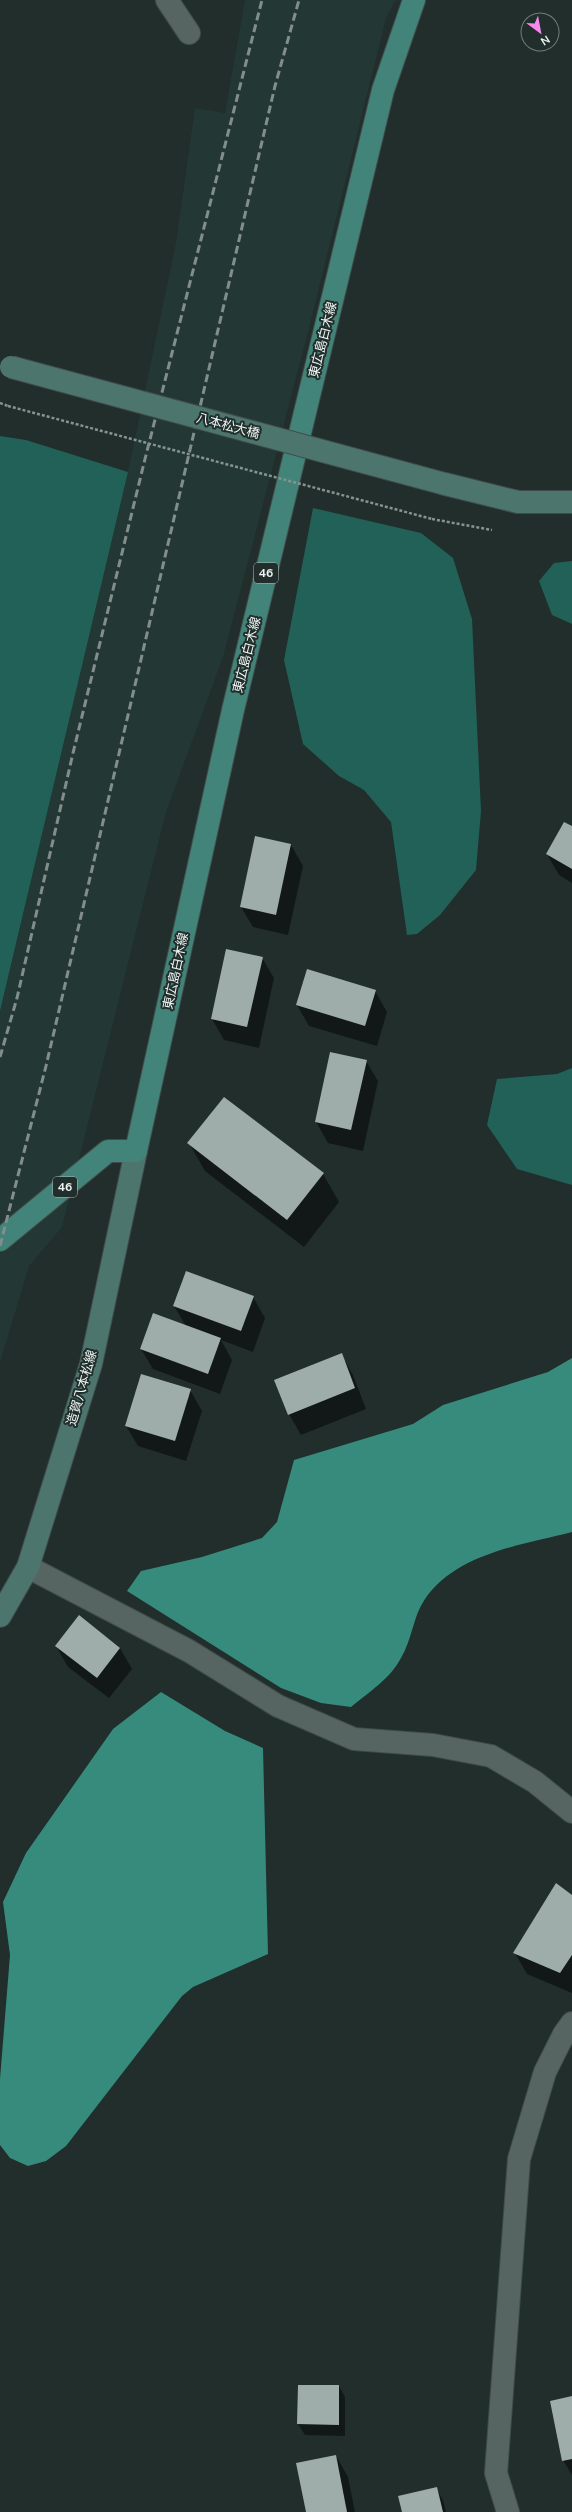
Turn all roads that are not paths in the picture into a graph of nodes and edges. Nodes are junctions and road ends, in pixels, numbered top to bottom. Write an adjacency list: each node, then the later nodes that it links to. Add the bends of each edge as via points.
1 (167, 0): 3 (street)
2 (414, 0): 6 (main road, 東広島白木線 / 46, via 383,90 243,672)
3 (190, 33)
4 (6, 366): 5 (street, 八本松大橋, bridge, via 518,502)
5 (572, 502)
6 (136, 1151): 7 (main road, 46, via 108,1151); 8 (street, 造賀八本松線, via 91,1364)
7 (0, 1240)
8 (28, 1567): 9 (street, 造賀八本松線); 10 (street, via 190,1651 278,1706 354,1739 433,1745 491,1756 535,1782)
9 (0, 1616)
10 (572, 1812)
11 (572, 2023): 12 (street, via 545,2072 519,2159 496,2473)
12 (508, 2512)

